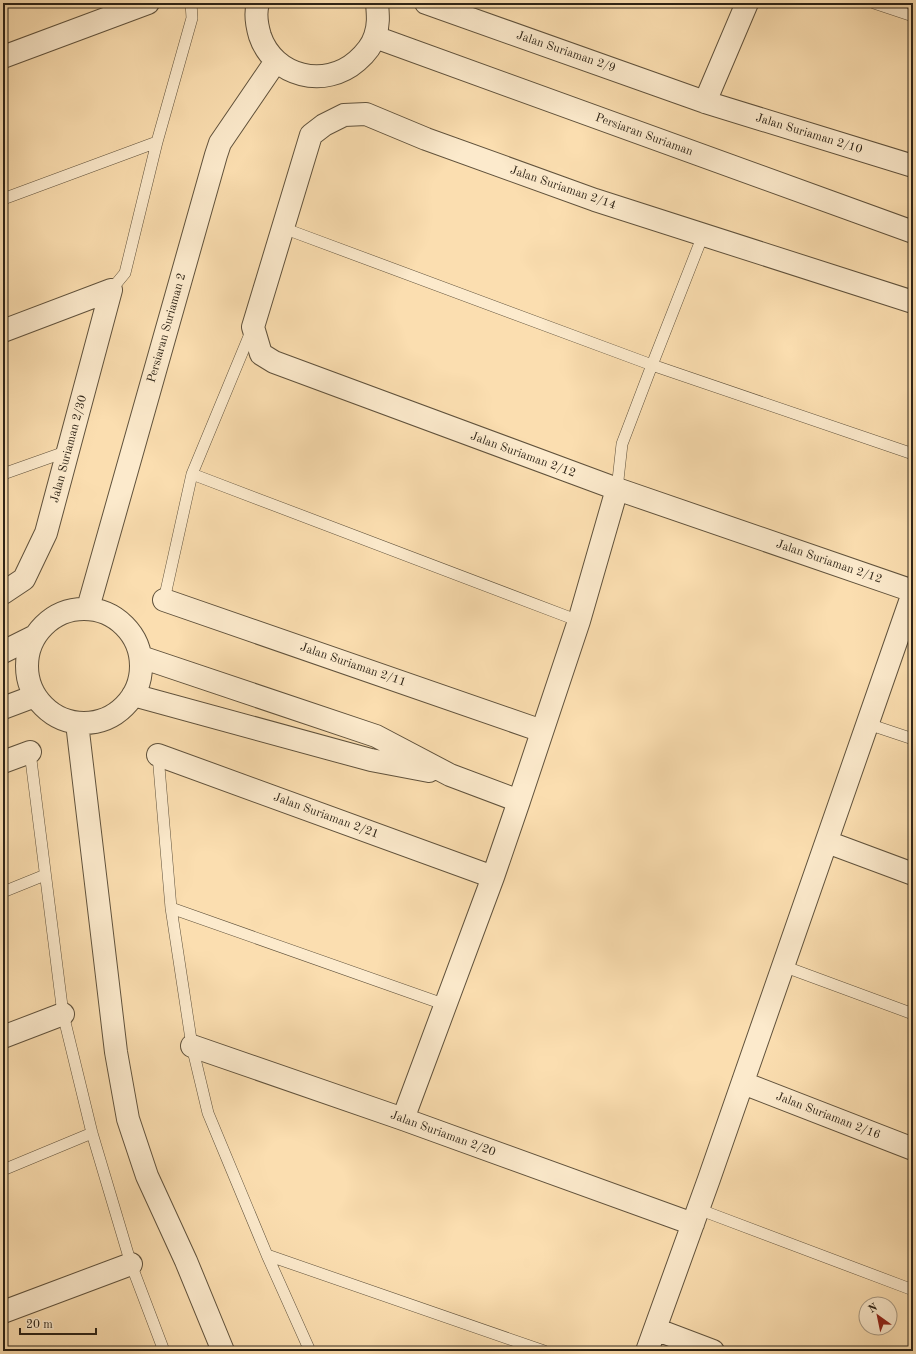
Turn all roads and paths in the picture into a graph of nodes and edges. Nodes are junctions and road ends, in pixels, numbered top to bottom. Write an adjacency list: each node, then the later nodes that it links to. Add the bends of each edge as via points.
1 (148, 3): 10 (street)
2 (191, 3): 13 (lane, via 192,18)
3 (258, 3): 11 (street, via 257,26 264,45)
4 (377, 3): 9 (street)
5 (426, 3): 12 (street, Jalan Suriaman 2/9)
6 (747, 3): 12 (street)
7 (874, 3): 8 (lane)
8 (913, 16)
9 (375, 37): 11 (street, via 365,54 350,68 332,76 312,77 292,72); 17 (street, Persiaran Suriaman)
10 (3, 57)
11 (276, 61): 32 (street, Persiaran Suriaman 2, via 220,143)
12 (705, 102): 14 (street, Jalan Suriaman 2/10)
13 (157, 142): 15 (lane); 19 (lane, via 125,273)
14 (913, 166)
15 (3, 199)
16 (283, 228): 18 (street, Jalan Suriaman 2/14, via 311,135 344,115 366,114 426,139 588,198); 21 (street); 23 (lane)
17 (913, 232)
18 (703, 235): 20 (street, Jalan Suriaman 2/14); 23 (lane)
19 (111, 290): 22 (street); 24 (street, Jalan Suriaman 2/30)
20 (913, 302)
21 (253, 328): 27 (lane); 28 (street, Jalan Suriaman 2/12, via 261,354 274,362)
22 (3, 330)
23 (652, 365): 25 (lane); 28 (lane, via 622,444)
24 (68, 451): 26 (lane); 30 (street, Jalan Suriaman 2/30, via 46,534 24,580)
25 (913, 454)
26 (3, 474)
27 (192, 474): 31 (lane); 33 (lane)
28 (617, 489): 29 (street, Jalan Suriaman 2/12); 33 (street)
29 (913, 592): 41 (street)
30 (3, 593)
31 (164, 600): 42 (street, Jalan Suriaman 2/11)
32 (88, 608): 34 (street, via 72,609 57,614); 36 (street, via 104,611 129,629 137,642)
33 (579, 621): 42 (street)
34 (34, 636): 35 (street); 38 (street, via 28,650 26,666 28,682)
35 (3, 652)
36 (141, 657): 37 (street, via 141,677); 47 (street, via 376,736)
37 (134, 695): 40 (street, via 123,708 109,717 94,723); 47 (street, via 371,760)
38 (35, 696): 39 (street); 40 (street, via 46,710 60,719)
39 (3, 708)
40 (77, 723): 73 (street, via 116,1052 128,1120 147,1176)
41 (868, 724): 43 (lane); 49 (street)
42 (542, 731): 48 (street)
43 (913, 739)
44 (30, 752): 46 (street); 51 (lane)
45 (158, 755): 52 (street, Jalan Suriaman 2/21); 54 (lane)
46 (3, 762)
47 (450, 774): 48 (street)
48 (519, 801): 52 (street)
49 (827, 842): 50 (street); 55 (street)
50 (913, 874)
51 (45, 875): 53 (lane); 57 (lane)
52 (493, 877): 56 (street)
53 (3, 892)
54 (171, 908): 56 (lane); 60 (lane)
55 (783, 966): 58 (lane); 61 (street)
56 (446, 1005): 62 (street)
57 (62, 1014): 59 (street); 63 (lane)
58 (913, 1014)
59 (3, 1037)
60 (192, 1046): 62 (street, Jalan Suriaman 2/20); 67 (lane, via 208,1113)
61 (743, 1083): 64 (street, Jalan Suriaman 2/16); 66 (street)
62 (403, 1119): 66 (street, Jalan Suriaman 2/20)
63 (92, 1134): 65 (lane); 68 (lane)
64 (913, 1149)
65 (3, 1170)
66 (696, 1216): 69 (lane); 71 (street)
67 (267, 1255): 74 (lane); 75 (lane)
68 (132, 1264): 70 (street); 72 (lane)
69 (913, 1290)
70 (3, 1312)
71 (655, 1329): 76 (street); 77 (street)
72 (164, 1351)
73 (223, 1351)
74 (310, 1351)
75 (544, 1351)
76 (647, 1351)
77 (713, 1351)

